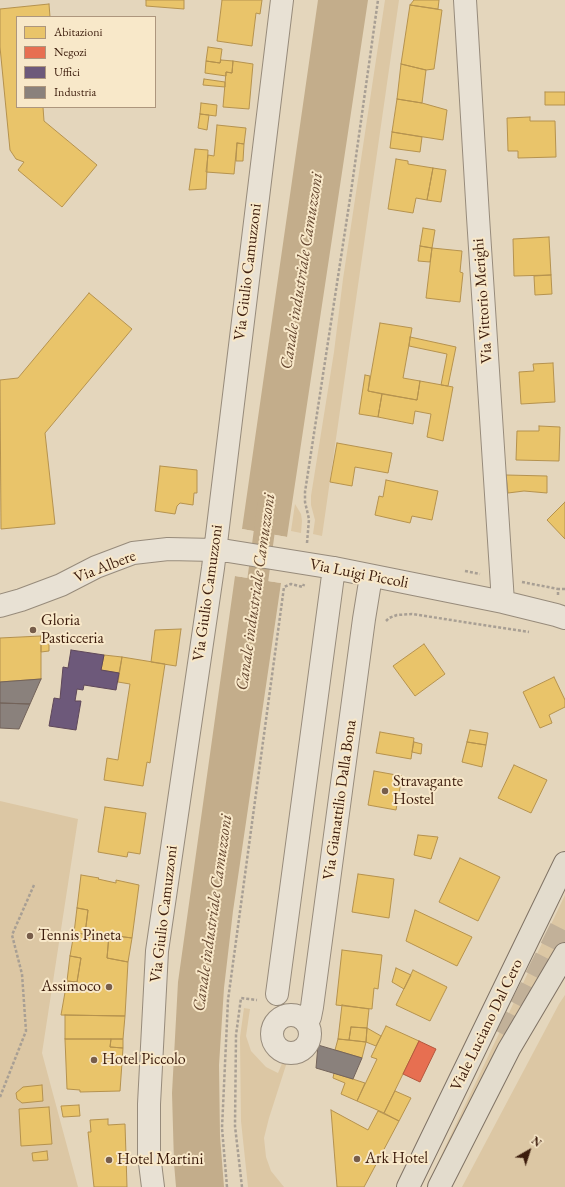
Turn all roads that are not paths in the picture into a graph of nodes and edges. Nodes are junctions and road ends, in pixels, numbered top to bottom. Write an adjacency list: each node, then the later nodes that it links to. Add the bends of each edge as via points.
1 (282, 0): 3 (street, Via Giulio Camuzzoni)
2 (465, 0): 6 (street, Via Vittorio Merighi)
3 (222, 550): 4 (street, Via Luigi Piccoli); 8 (street, Via Albere, via 168,549 133,553 96,567 61,585); 14 (street, Via Giulio Camuzzoni, via 157,951 149,1104 149,1155)
4 (334, 568): 5 (street, Via Luigi Piccoli); 12 (street)
5 (371, 576): 6 (street, Via Luigi Piccoli); 13 (street, Via Gianattilio Dalla Bona, via 312,1007)
6 (503, 602): 7 (street, Via Luigi Piccoli); 9 (street, Via Luigi Piccoli)
7 (565, 603)
8 (0, 606)
9 (565, 618)
10 (565, 863): 15 (main road, Viale Luciano Dal Cero)
11 (565, 954): 16 (main road, Viale Luciano Dal Cero, via 509,1049)
12 (268, 997)
13 (307, 1022)
14 (153, 1187)
15 (408, 1187)
16 (439, 1187)

